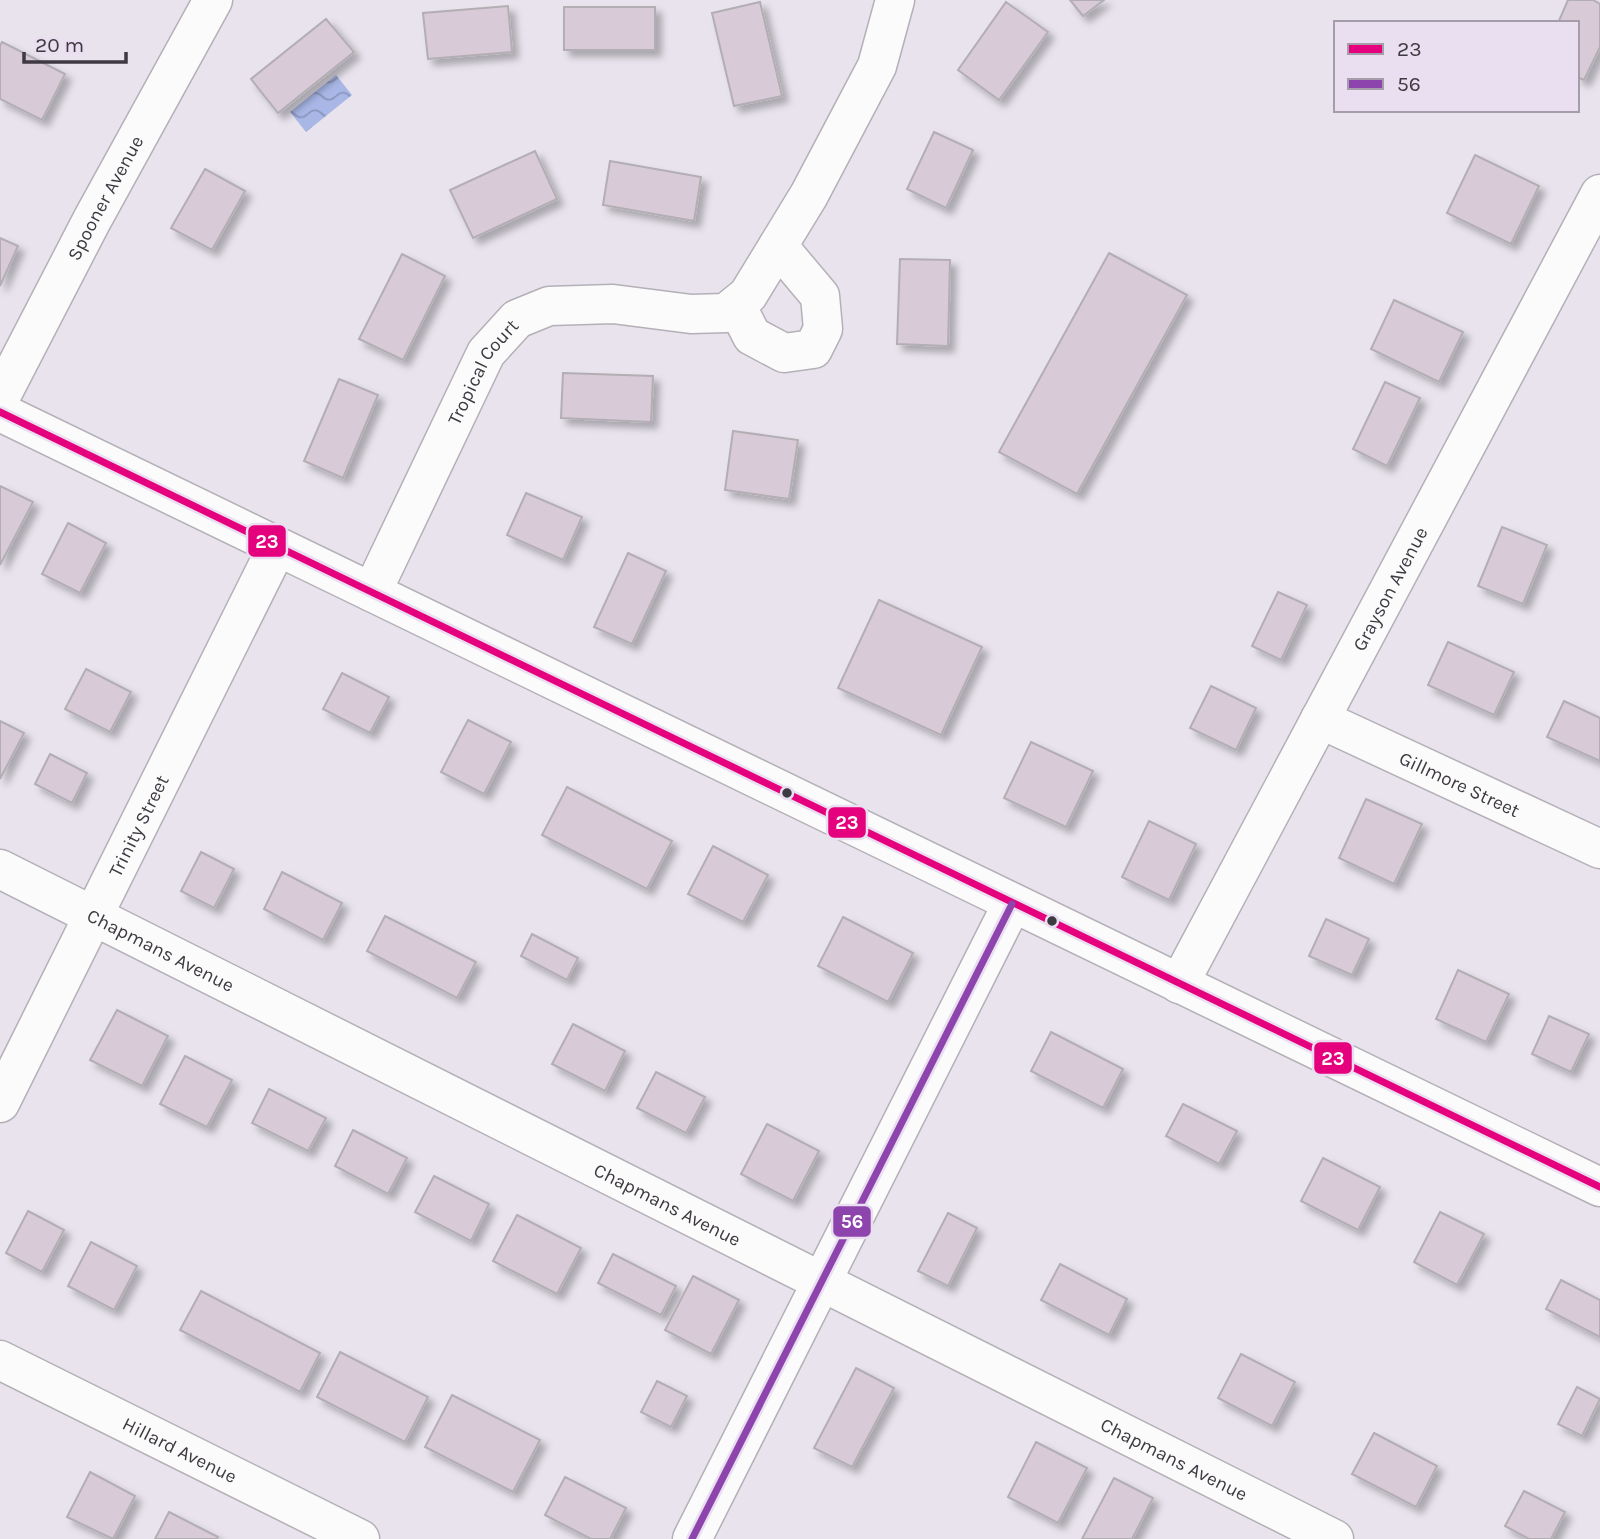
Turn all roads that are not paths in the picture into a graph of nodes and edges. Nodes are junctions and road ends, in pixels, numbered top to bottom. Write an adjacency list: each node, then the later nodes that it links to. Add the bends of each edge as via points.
1 (213, 0): 6 (street, Spooner Avenue)
2 (895, 0): 4 (street, via 877,66)
3 (1600, 194): 10 (street, Grayson Avenue)
4 (778, 246): 5 (street, via 748,295); 5 (street, via 820,296 823,329 813,349 784,353 752,336)
5 (736, 305): 9 (street, Tropical Court, via 726,313 691,314 613,304 549,306 517,320 486,353)
6 (0, 398)
7 (0, 412): 8 (street)
8 (277, 547): 9 (street); 14 (street, Trinity Street)
9 (372, 592): 13 (street)
10 (1320, 719): 11 (street, Gillmore Street); 15 (street, Grayson Avenue)
11 (1600, 849)
12 (0, 869): 14 (street, Chapmans Avenue)
13 (1012, 904): 15 (street); 18 (street)
14 (93, 916): 16 (street, Trinity Street); 18 (street, Chapmans Avenue)
15 (1178, 984): 17 (street)
16 (0, 1103)
17 (1600, 1187)
18 (822, 1282): 21 (street); 22 (street, Chapmans Avenue)
19 (0, 1360): 20 (street, Hillard Avenue)
20 (360, 1539)
21 (692, 1539)
22 (1334, 1539)

